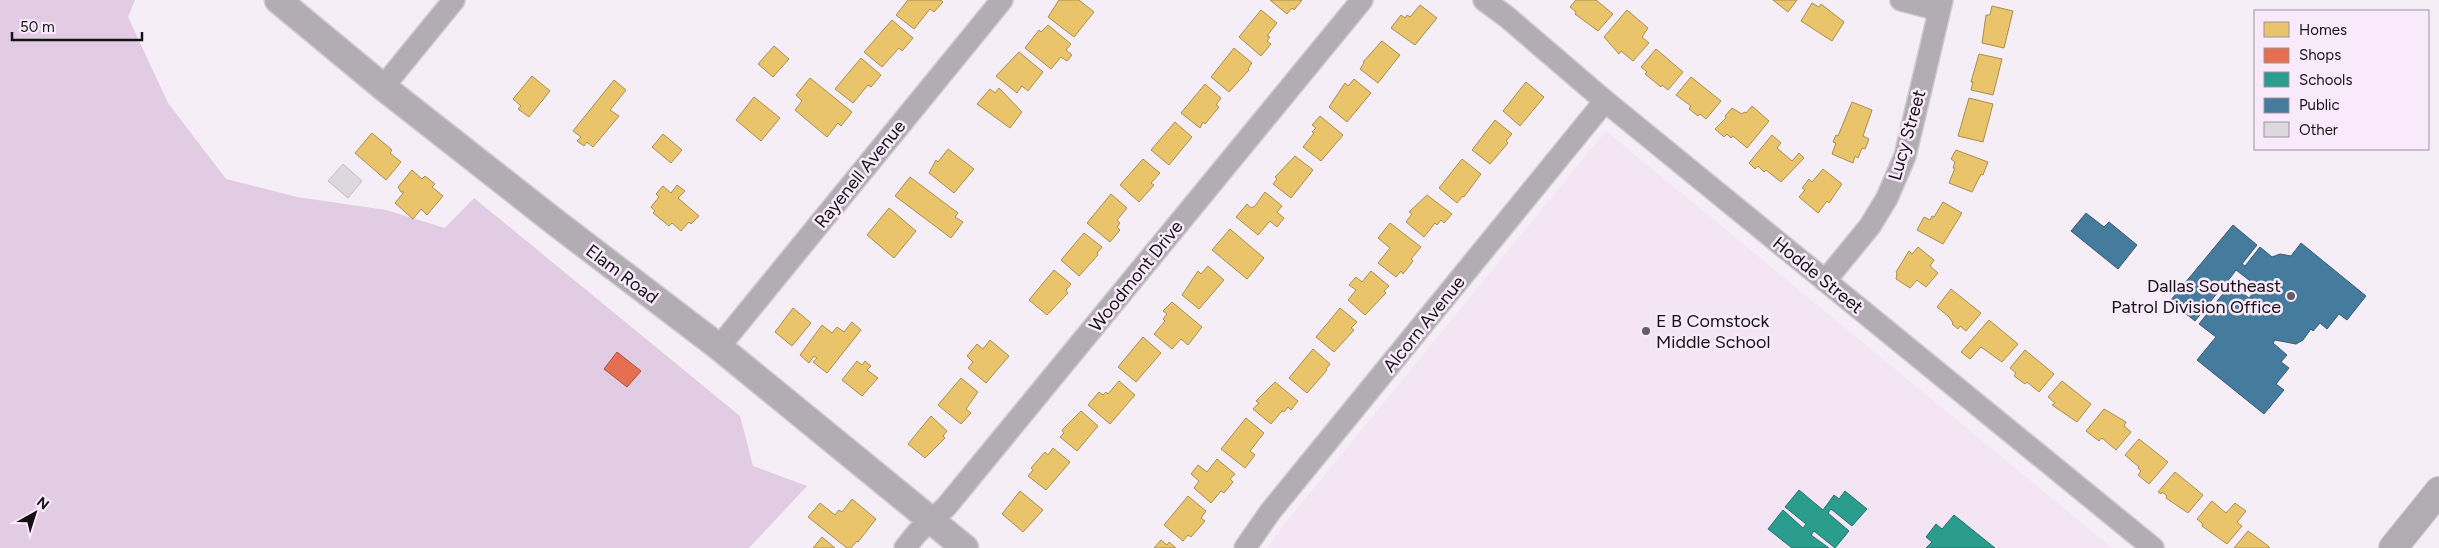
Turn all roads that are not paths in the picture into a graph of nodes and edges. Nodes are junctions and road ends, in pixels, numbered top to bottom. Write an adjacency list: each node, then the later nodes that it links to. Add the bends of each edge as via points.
1 (278, 0): 8 (street, Elam Road)
2 (454, 0): 8 (street)
3 (1002, 0): 11 (street, Rayenell Avenue)
4 (1362, 0): 13 (street, Woodmont Drive, via 946,507)
5 (1484, 0): 9 (street, Hodde Street)
6 (1901, 0): 7 (street)
7 (1941, 5): 10 (street, Lucy Street, via 1905,156 1888,198)
8 (383, 86): 11 (street, Elam Road, via 554,222)
9 (1605, 102): 10 (street, Hodde Street); 17 (street, Alcorn Avenue, via 1270,512)
10 (1826, 281): 18 (street, Hodde Street)
11 (719, 347): 13 (street, Elam Road)
12 (2439, 491): 14 (main road)
13 (931, 520): 15 (street, Woodmont Drive); 16 (street, Elam Road)
14 (2401, 545)
15 (905, 548)
16 (965, 548)
17 (1245, 548)
18 (2153, 548)

